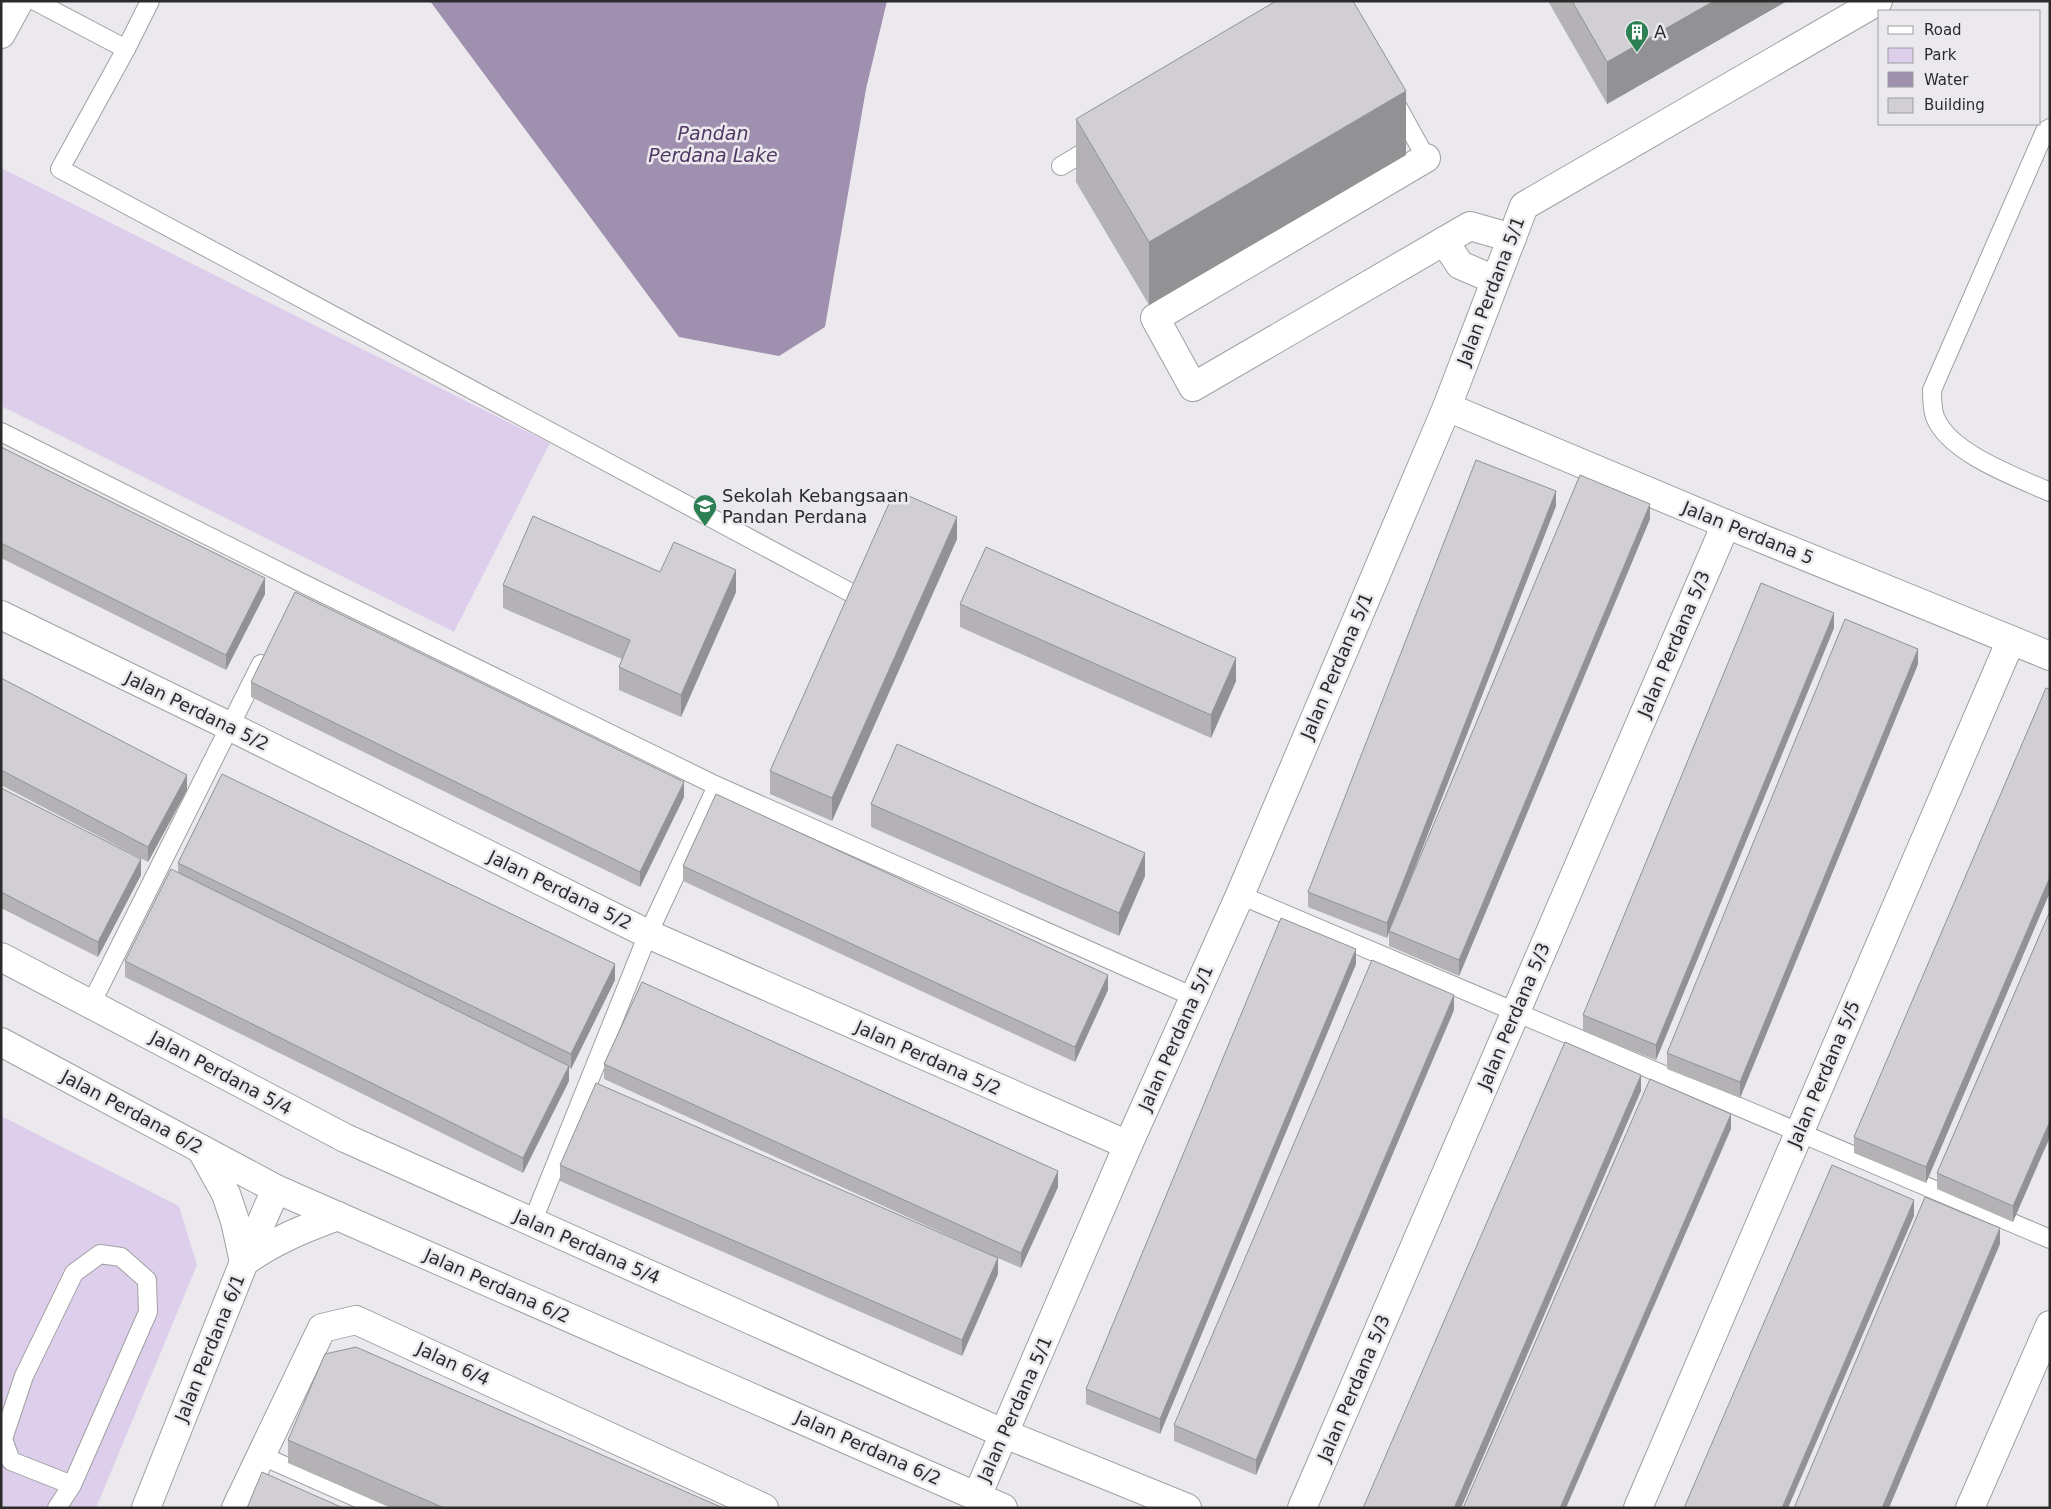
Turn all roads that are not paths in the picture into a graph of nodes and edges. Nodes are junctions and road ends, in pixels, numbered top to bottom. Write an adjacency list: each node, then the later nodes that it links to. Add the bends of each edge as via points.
1 (19, 1): 5 (street)
2 (35, 1): 6 (lane)
3 (150, 1): 6 (lane)
4 (1878, 1): 12 (street, Jalan Perdana 5/1, via 1524,206)
5 (1, 34)
6 (126, 49): 20 (lane, via 60,169)
7 (1385, 84): 10 (lane)
8 (2050, 128): 17 (lane, via 2045,131 1932,390 1932,404 1936,419 1971,455)
9 (1112, 136): 11 (lane)
10 (1426, 158): 13 (street, via 1155,318 1193,387)
11 (1061, 166)
12 (1512, 238): 13 (street, via 1470,226); 14 (street, Jalan Perdana 5/1)
13 (1444, 241): 14 (street, via 1460,265)
14 (1495, 280): 15 (street, Jalan Perdana 5/1)
15 (1447, 407): 18 (street, Jalan Perdana 5); 28 (street, Jalan Perdana 5/1)
16 (1, 432): 19 (lane)
17 (2050, 492)
18 (1726, 524): 23 (street, Jalan Perdana 5); 33 (street, Jalan Perdana 5/3)
19 (302, 583): 21 (lane); 27 (lane)
20 (857, 596)
21 (293, 600)
22 (1, 616): 26 (street, Jalan Perdana 5/2)
23 (2011, 640): 25 (street, Jalan Perdana 5); 35 (street, Jalan Perdana 5/5)
24 (268, 650): 26 (lane)
25 (2050, 656)
26 (229, 726): 29 (street, Jalan Perdana 5/2); 32 (lane)
27 (717, 786): 29 (lane); 31 (lane)
28 (1240, 895): 31 (street, Jalan Perdana 5/1); 33 (lane)
29 (648, 934): 36 (street, Jalan Perdana 5/2); 40 (lane)
30 (1, 956): 32 (street, Jalan Perdana 5/4)
31 (1194, 997): 36 (street, Jalan Perdana 5/1)
32 (91, 1004): 40 (street, Jalan Perdana 5/4, via 346,1138)
33 (1516, 1012): 35 (lane); 55 (street, Jalan Perdana 5/3)
34 (1, 1042): 37 (street, Jalan Perdana 6/2)
35 (1799, 1132): 41 (lane); 56 (street, Jalan Perdana 5/5)
36 (1128, 1146): 44 (street, Jalan Perdana 5/1)
37 (200, 1149): 38 (street, Jalan Perdana 6/2); 42 (street, via 226,1194)
38 (276, 1189): 39 (street, Jalan Perdana 6/2); 42 (street, Jalan Perdana 6/1)
39 (338, 1216): 42 (street, via 289,1234); 47 (street, Jalan Perdana 6/2)
40 (532, 1223): 44 (street, Jalan Perdana 5/4)
41 (2050, 1239)
42 (244, 1262): 49 (street, Jalan Perdana 6/1)
43 (2050, 1325): 57 (street)
44 (1005, 1434): 47 (street, Jalan Perdana 5/1); 54 (street, Jalan Perdana 5/4)
45 (260, 1455): 50 (street, Jalan 6/4); 51 (lane); 52 (street, Jalan 6/4, via 322,1328 356,1320)
46 (72, 1485): 46 (lane, via 148,1312 148,1280 121,1257 100,1254 74,1273 24,1376 3,1440 11,1461); 48 (lane)
47 (977, 1496): 53 (street, Jalan Perdana 6/2)
48 (57, 1508)
49 (146, 1508)
50 (236, 1508)
51 (380, 1508)
52 (764, 1508)
53 (1004, 1508)
54 (1186, 1508)
55 (1302, 1508)
56 (1638, 1508)
57 (1970, 1508)

